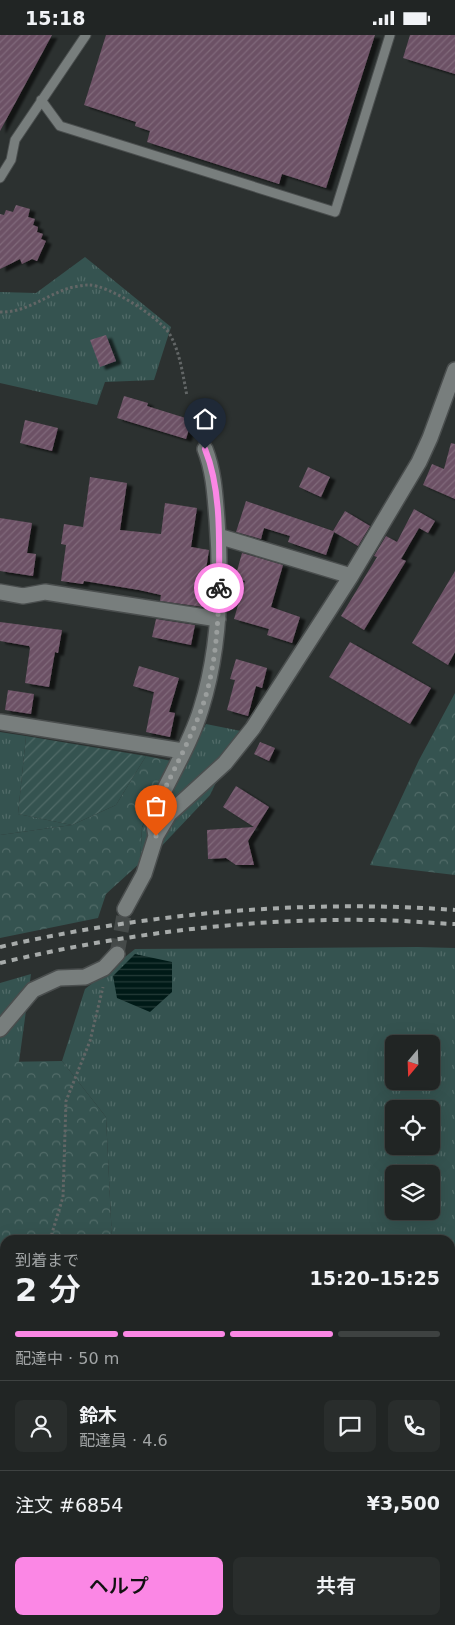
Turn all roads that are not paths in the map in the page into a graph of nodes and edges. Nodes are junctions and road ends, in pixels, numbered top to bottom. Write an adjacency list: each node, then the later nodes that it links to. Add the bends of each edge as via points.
1 (86, 35): 3 (lane)
2 (390, 35): 3 (lane, via 335,212 60,126)
3 (41, 100): 4 (lane, via 15,140 11,160)
4 (0, 178)
5 (455, 370): 8 (street, via 419,461)
6 (205, 449): 7 (street, via 213,479)
7 (218, 536): 8 (street); 10 (street)
8 (351, 575): 13 (street, via 253,728 225,763 169,814)
9 (0, 592): 10 (street, via 23,596 45,592)
10 (218, 619): 12 (street, via 212,671 200,712)
11 (0, 722): 12 (street)
12 (183, 751): 13 (street, via 158,803 153,819)
13 (156, 836): 14 (street, via 144,874)
14 (125, 909)
15 (117, 954): 16 (street, via 104,968 85,977 59,978 33,990)
16 (0, 1029)

